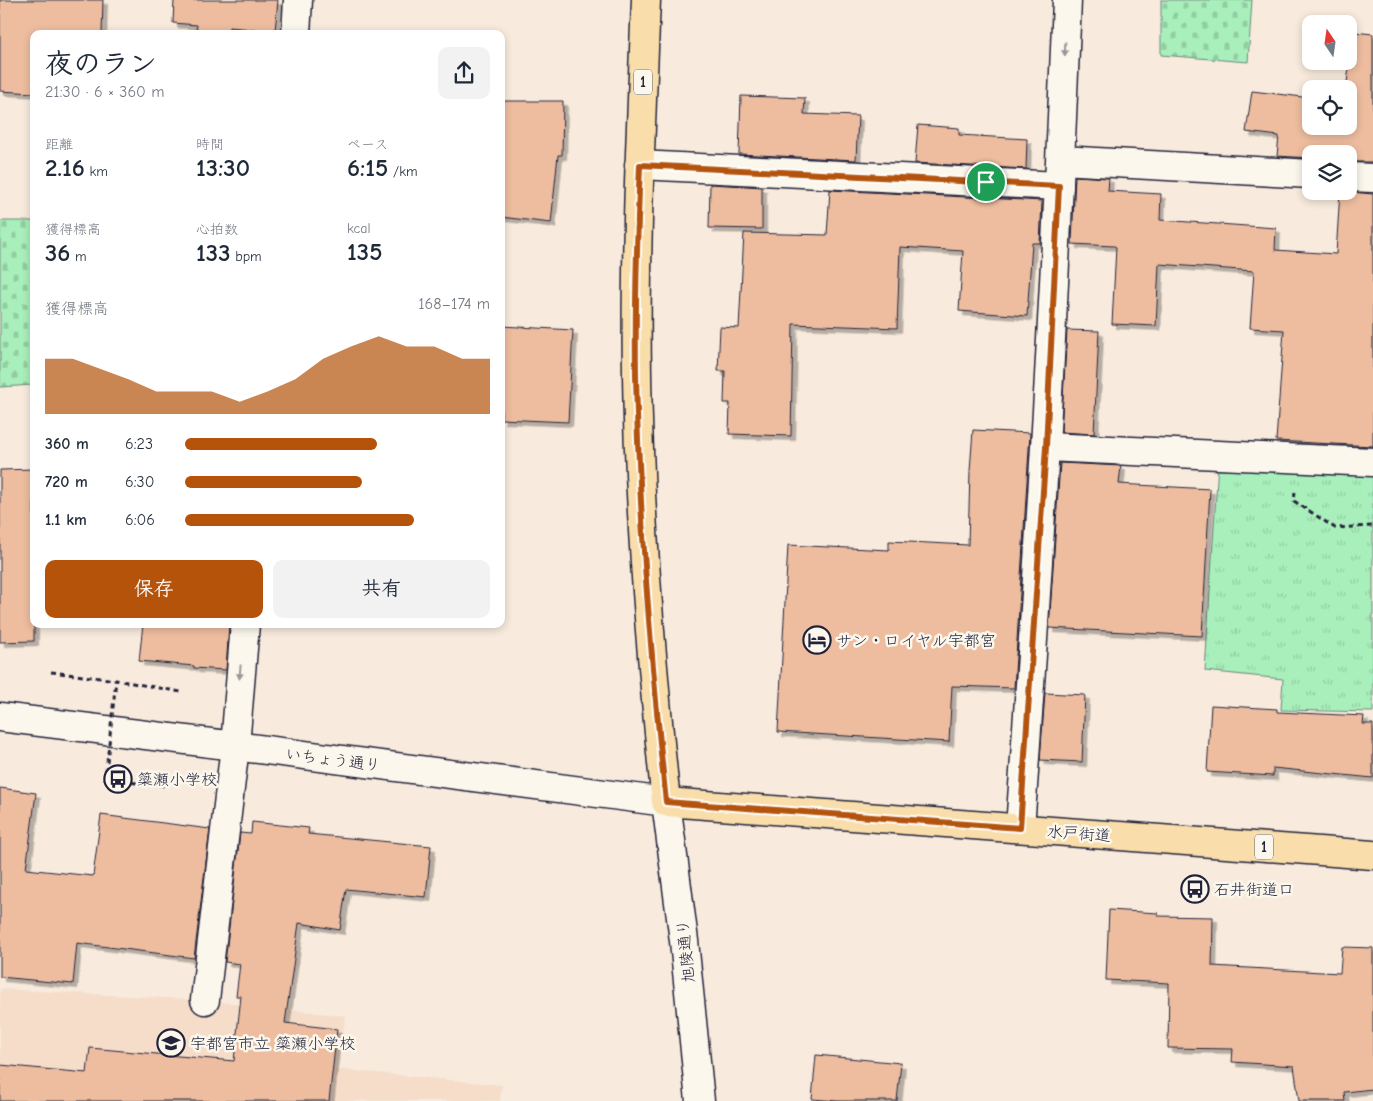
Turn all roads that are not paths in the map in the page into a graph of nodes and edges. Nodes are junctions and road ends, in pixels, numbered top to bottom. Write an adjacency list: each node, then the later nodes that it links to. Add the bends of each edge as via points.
1 (298, 0): 4 (street)
2 (646, 0): 5 (main road, 1)
3 (1067, 0): 6 (street, one-way to 6)
4 (296, 30)
5 (640, 165): 6 (street); 15 (main road, 1, via 636,376 650,641)
6 (1060, 173): 7 (street); 10 (street)
7 (1302, 174)
8 (1357, 177): 9 (street)
9 (1373, 178)
10 (1046, 447): 11 (street); 16 (street)
11 (1373, 462)
12 (244, 628): 14 (street, one-way to 14)
13 (0, 717): 14 (street, いちょう通り)
14 (234, 746): 15 (street, いちょう通り); 18 (street)
15 (666, 802): 16 (main road, 水戸街道 / 1); 19 (street, 旭陵通り)
16 (1020, 828): 17 (main road, 水戸街道 / 1)
17 (1373, 855)
18 (205, 1000)
19 (700, 1101)

